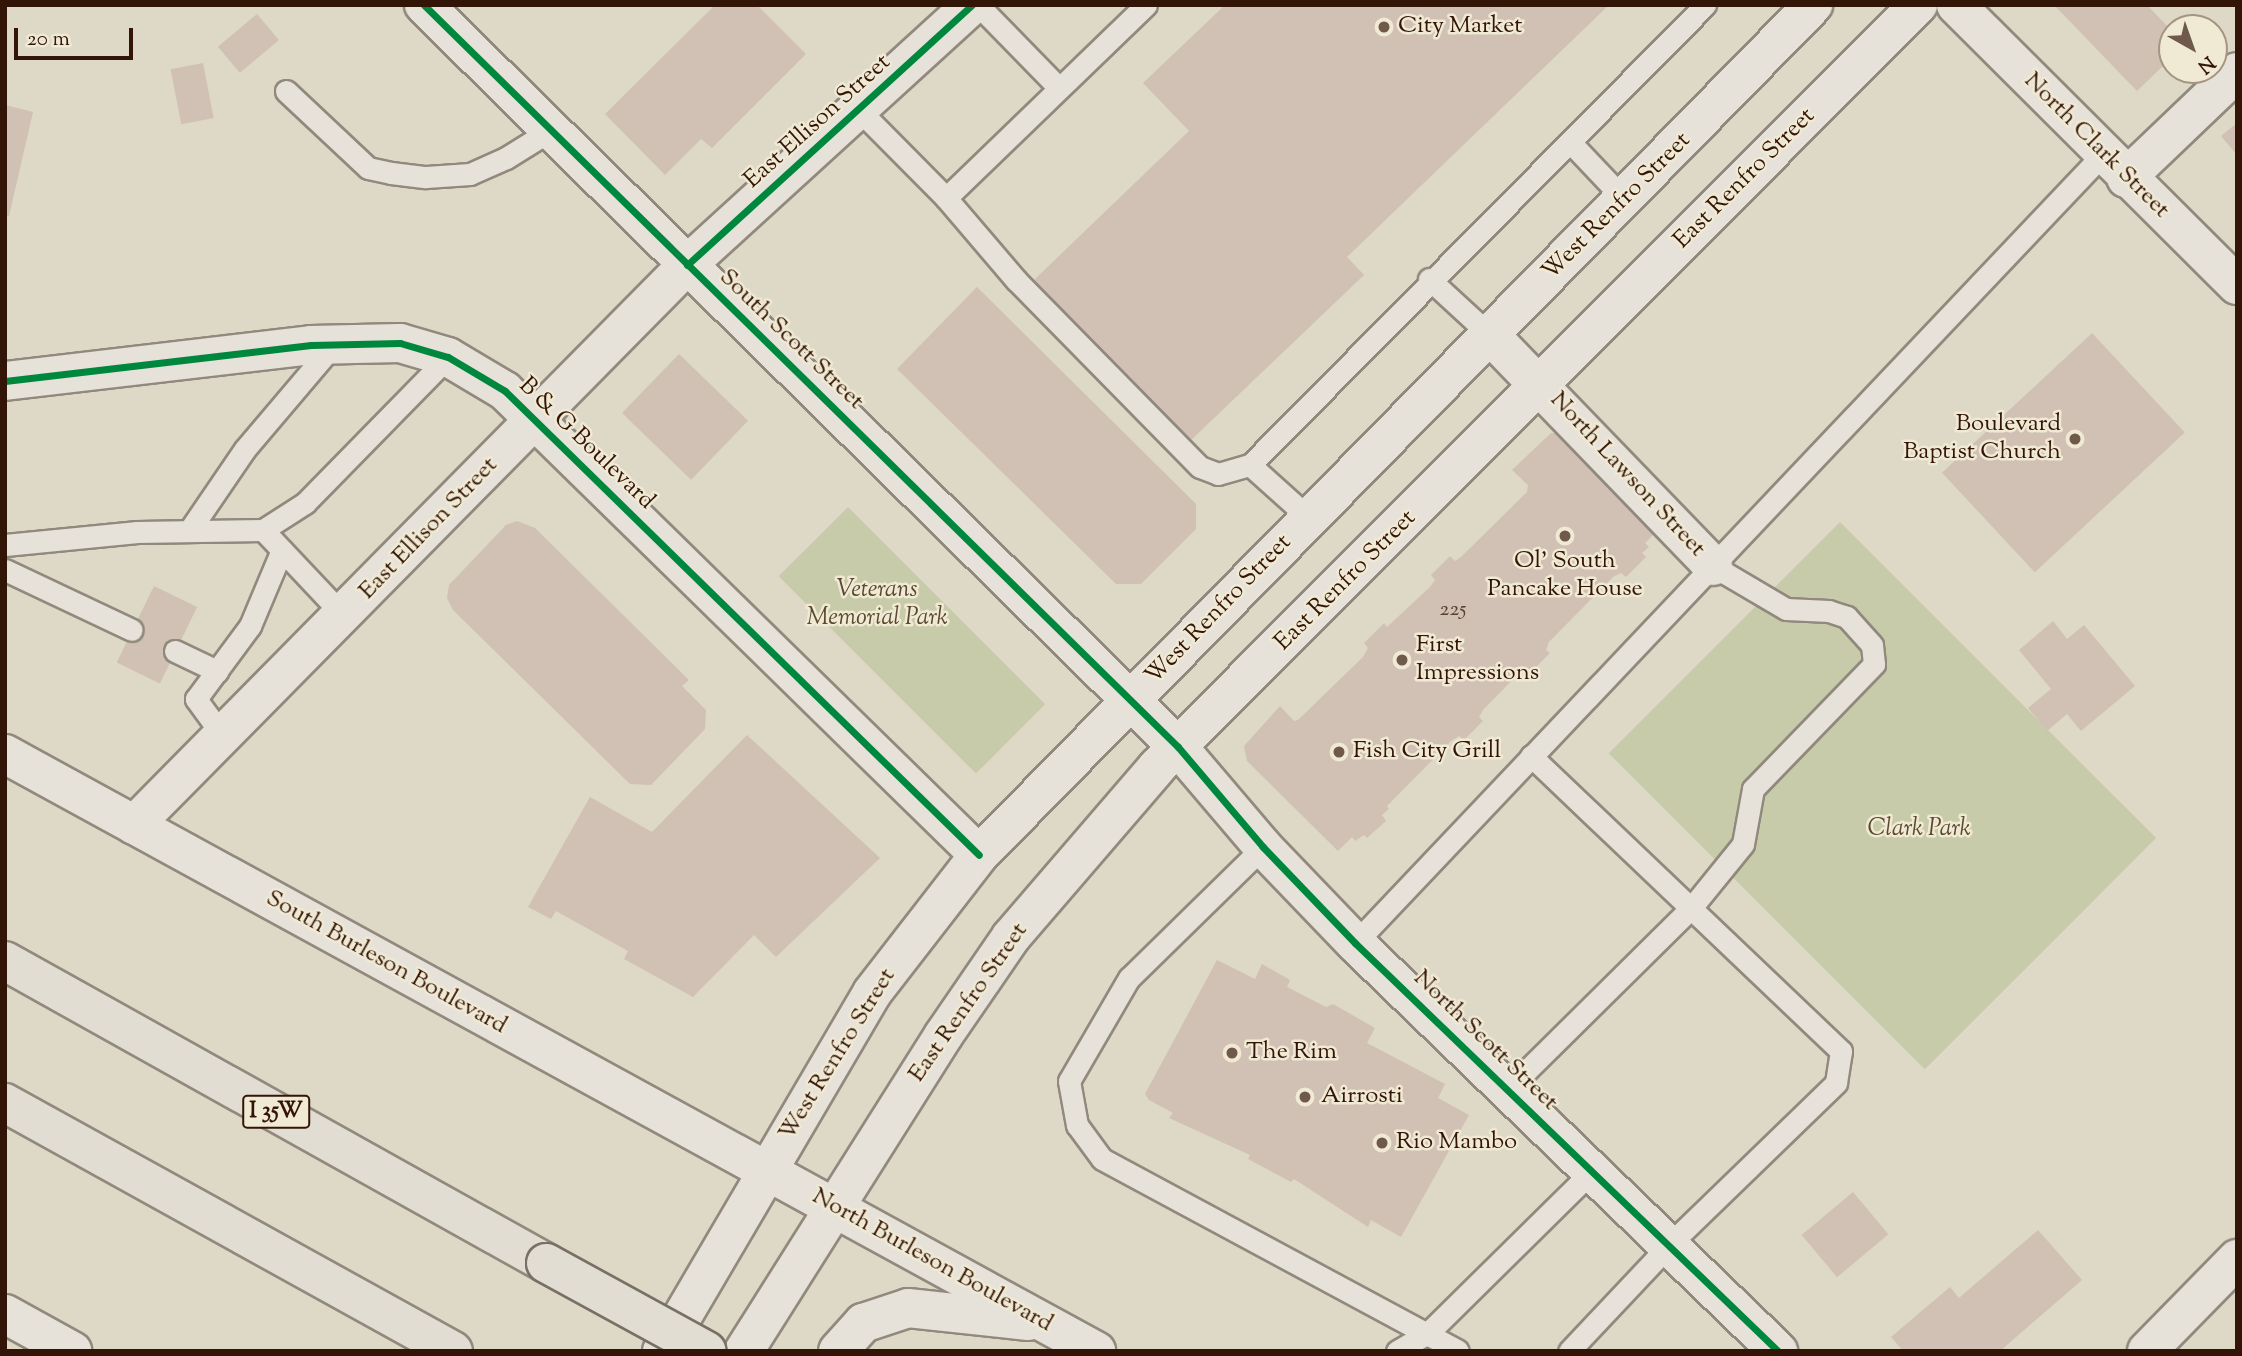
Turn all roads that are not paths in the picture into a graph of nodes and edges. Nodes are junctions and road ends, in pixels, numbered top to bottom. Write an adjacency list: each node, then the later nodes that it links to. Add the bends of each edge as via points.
1 (424, 5): 13 (street, South Scott Street)
2 (971, 5): 12 (street, East Ellison Street)
3 (978, 5): 10 (lane)
4 (1146, 5): 10 (lane)
5 (1705, 5): 14 (lane)
6 (1813, 5): 17 (street, West Renfro Street)
7 (1918, 5): 25 (street, East Renfro Street)
8 (1956, 5): 15 (street, North Clark Street)
9 (2237, 72): 15 (street)
10 (1059, 88): 16 (lane)
11 (286, 91): 13 (lane, via 368,168 391,173 426,177 470,174)
12 (860, 111): 16 (lane); 18 (street, East Ellison Street)
13 (551, 130): 18 (street, South Scott Street)
14 (1570, 143): 17 (lane); 19 (lane)
15 (2114, 166): 20 (street, North Clark Street); 33 (lane)
16 (946, 198): 27 (lane, via 1016,280 1200,467 1218,474)
17 (1625, 200): 21 (street, West Renfro Street)
18 (687, 265): 26 (street, East Ellison Street); 39 (street, South Scott Street)
19 (1429, 279): 21 (lane); 27 (lane)
20 (2237, 285)
21 (1490, 335): 25 (street, North Lawson Street); 28 (street, West Renfro Street)
22 (334, 344): 23 (street, B & G Boulevard, via 400,343); 24 (street, B & G Boulevard); 30 (lane, via 245,449)
23 (448, 356): 26 (street, B & G Boulevard, via 480,372); 29 (lane, via 305,503)
24 (5, 381)
25 (1541, 384): 33 (street, North Lawson Street); 41 (street, East Renfro Street)
26 (535, 419): 35 (street, East Ellison Street); 46 (street, B & G Boulevard)
27 (1250, 465): 28 (lane)
28 (1308, 517): 39 (street, West Renfro Street)
29 (263, 530): 30 (lane); 32 (lane)
30 (189, 531): 31 (lane)
31 (5, 545)
32 (282, 550): 35 (lane); 38 (lane, via 250,626)
33 (1713, 566): 43 (lane); 47 (lane, via 1786,609 1829,611 1847,617 1872,645 1874,664 1753,789 1743,844)
34 (5, 570): 36 (lane)
35 (344, 616): 40 (street, East Ellison Street)
36 (132, 630)
37 (176, 651): 38 (lane)
38 (217, 671): 40 (lane, via 196,699)
39 (1132, 701): 41 (street, South Scott Street); 46 (street, West Renfro Street)
40 (223, 736): 44 (street, East Ellison Street)
41 (1178, 747): 45 (street, North Scott Street); 54 (street, East Renfro Street, via 1010,937)
42 (5, 754): 44 (street, South Burleson Boulevard)
43 (1531, 756): 47 (lane); 48 (lane)
44 (134, 825): 52 (street, South Burleson Boulevard)
45 (1263, 847): 48 (street, North Scott Street); 59 (lane, via 1129,978 1069,1081 1077,1125 1102,1159)
46 (979, 855): 52 (street, West Renfro Street, via 872,993)
47 (1692, 907): 50 (lane); 55 (lane, via 1841,1051 1836,1083)
48 (1355, 943): 50 (street, North Scott Street)
49 (5, 961): 65 (highway, I 35W, bridge)
50 (1508, 1089): 53 (street, North Scott Street)
51 (5, 1104): 63 (highway)
52 (768, 1171): 54 (street, North Burleson Boulevard); 64 (street, West Renfro Street)
53 (1592, 1171): 55 (street, North Scott Street); 59 (lane)
54 (835, 1208): 57 (street, North Burleson Boulevard); 66 (street)
55 (1670, 1244): 61 (street, North Scott Street); 71 (lane)
56 (2237, 1259): 60 (street)
57 (1044, 1322): 67 (street, via 908,1308 863,1323); 68 (street, North Burleson Boulevard)
58 (20, 1331): 62 (street)
59 (1430, 1342): 69 (lane); 70 (lane)
60 (2167, 1344)
61 (1763, 1346)
62 (72, 1351)
63 (453, 1351)
64 (662, 1351)
65 (707, 1351)
66 (744, 1351)
67 (838, 1351)
68 (1096, 1351)
69 (1397, 1351)
70 (1458, 1351)
71 (1569, 1351)

